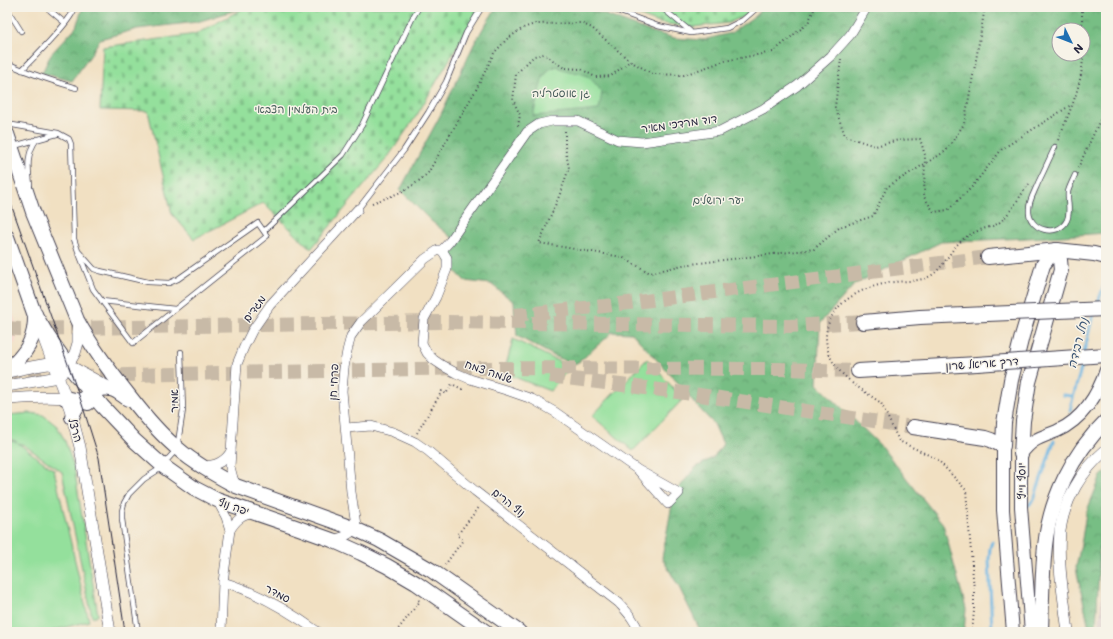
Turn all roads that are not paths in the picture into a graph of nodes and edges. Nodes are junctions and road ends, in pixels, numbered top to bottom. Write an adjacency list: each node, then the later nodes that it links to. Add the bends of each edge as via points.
1 (8, 7): 11 (lane)
2 (46, 7): 10 (lane)
3 (75, 7): 10 (lane)
4 (419, 7): 24 (lane, via 362,126 343,155)
5 (482, 7): 22 (lane, via 466,34 446,82 428,113 404,150)
6 (607, 7): 12 (lane, via 658,26)
7 (661, 7): 12 (lane)
8 (758, 7): 12 (lane, via 743,20 727,28)
9 (867, 7): 26 (street, דוד מרדכי מאיר, via 850,35 832,56 764,109 720,131 642,142 618,140 578,120 539,124 527,132)
10 (66, 23): 14 (lane)
11 (21, 31)
12 (691, 33)
13 (7, 63): 14 (lane)
14 (22, 70): 15 (lane)
15 (76, 88)
16 (7, 124): 17 (lane)
17 (58, 133): 18 (lane); 28 (lane, via 69,139 71,144 74,239)
18 (37, 139): 19 (lane); 23 (lane, via 29,159)
19 (8, 143): 23 (main road)
20 (1055, 147): 21 (lane, via 1029,210 1034,224 1050,231 1060,228 1067,221 1068,192)
21 (1075, 175)
22 (358, 208): 58 (street, מגדים, via 270,305 252,331 237,364)
23 (33, 212): 35 (main road)
24 (264, 231): 28 (lane, via 258,223 169,283 148,282 94,269); 32 (lane, via 267,236)
25 (7, 237): 34 (main road, הרצל)
26 (442, 250): 54 (street, פרחי חן, via 425,259 361,322 351,336 342,391); 62 (street, שלמה צמח, via 447,258 447,269 424,319 422,342 427,353 443,366 468,378 532,399)
27 (1057, 250): 29 (main road); 30 (main road); 55 (main road, via 1043,265 1022,336 1011,380); 59 (main road, via 1061,265 1060,276 1030,382 1023,421)
28 (78, 251): 31 (lane, via 93,289)
29 (988, 257)
30 (1106, 257)
31 (102, 301): 32 (lane); 32 (lane, via 133,343)
32 (175, 309)
33 (1106, 309): 36 (main road, bridge)
34 (34, 313): 39 (street, הרצל); 40 (main road, יפה נוף); 43 (main road, via 32,338)
35 (77, 320): 40 (street, via 78,343); 50 (main road, יפה נוף, via 116,380)
36 (863, 322)
37 (181, 352): 56 (lane, אמיר, via 183,410)
38 (1106, 355): 42 (main road, דרך אריאל שרון, bridge)
39 (53, 363): 40 (street); 43 (street); 44 (street, הרצל)
40 (68, 365): 44 (street); 46 (street); 47 (main road, יפה נוף)
41 (1106, 370): 59 (main road, יוסף וייץ, via 1096,395 1074,421 1035,439)
42 (858, 371)
43 (7, 372)
44 (58, 377): 45 (street); 48 (street, הרצל)
45 (7, 386)
46 (112, 389): 47 (main road, via 103,389); 50 (main road)
47 (86, 397): 48 (main road); 51 (main road); 60 (main road, יפה נוף, via 108,413)
48 (66, 398): 49 (street); 51 (street, הרצל)
49 (7, 399)
50 (138, 406): 56 (main road, יפה נוף)
51 (72, 417): 70 (street, הרצל, via 84,466)
52 (1106, 421): 81 (main road, via 1076,457 1055,504 1045,546)
53 (913, 426): 55 (main road, via 986,438)
54 (346, 428): 66 (street, פרחי חן); 78 (street, נוף הרים, via 371,426 393,432 428,451 618,603 637,625)
55 (1003, 446): 79 (main road, יוסף וייץ, via 1003,510)
56 (177, 448): 60 (lane); 61 (main road, יפה נוף)
57 (1106, 450): 82 (street, via 1082,476 1072,493 1065,508 1060,531 1060,562)
58 (231, 451): 61 (street, via 221,463); 63 (street, מגדים, via 230,467)
59 (1021, 454): 80 (main road, יוסף וייץ, via 1021,507)
60 (163, 466): 64 (main road, יפה נוף, via 194,488); 73 (lane, via 136,486 124,503 122,512)
61 (203, 466): 63 (main road, יפה נוף)
62 (638, 470)
63 (236, 486): 66 (main road, יפה נוף)
64 (217, 500): 65 (main road, יפה נוף); 67 (street)
65 (255, 513): 67 (street, via 240,518); 68 (main road, יפה נוף)
66 (355, 529): 68 (street, via 342,538); 77 (main road, יפה נוף, via 392,547 438,575)
67 (230, 530): 69 (street)
68 (332, 540): 76 (main road, יפה נוף, via 416,583)
69 (223, 582): 74 (street); 75 (street, סמדר, via 272,603)
70 (105, 603): 71 (lane); 72 (street, הרצל)
71 (106, 632)
72 (110, 632)
73 (138, 632)
74 (221, 632)
75 (318, 632)
76 (486, 632)
77 (519, 632)
78 (638, 632)
79 (1013, 632)
80 (1032, 632)
81 (1041, 632)
82 (1068, 632)

